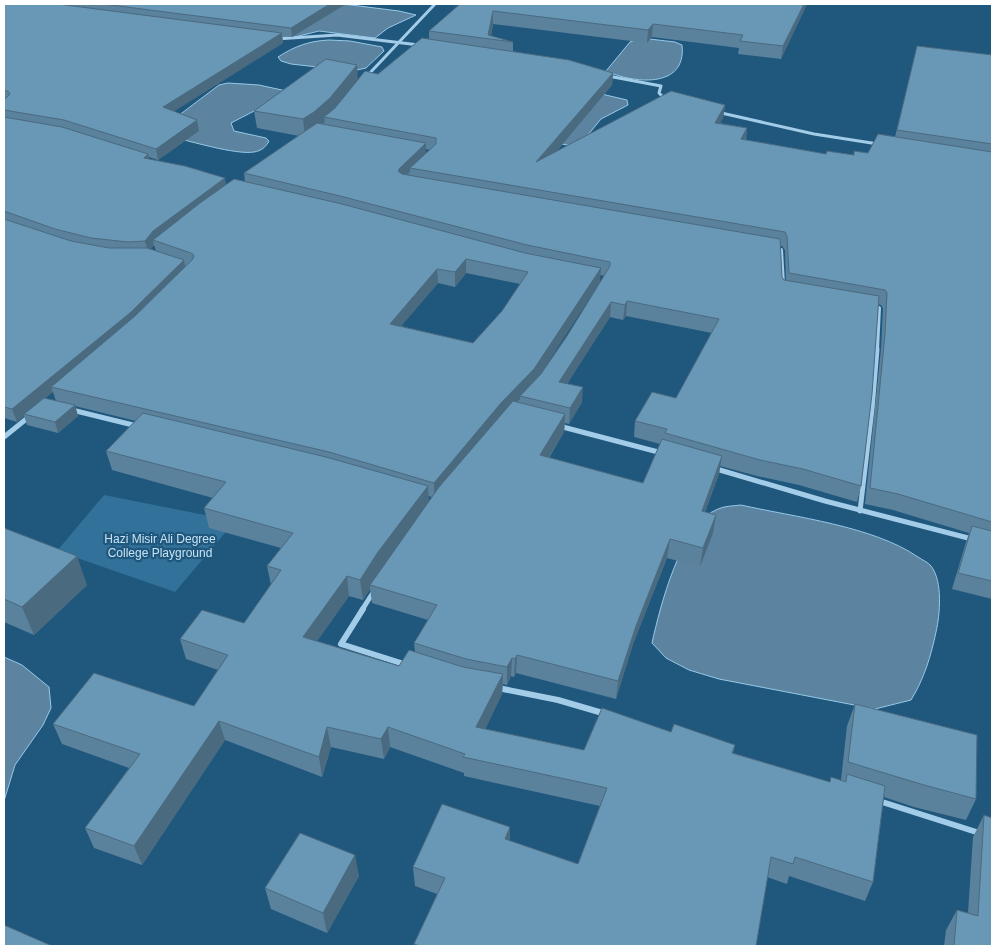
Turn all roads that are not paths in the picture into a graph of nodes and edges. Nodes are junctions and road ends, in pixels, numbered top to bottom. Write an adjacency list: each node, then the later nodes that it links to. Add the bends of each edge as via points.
1 (435, 4): 3 (street)
2 (269, 38): 3 (street, via 294,41 324,34)
3 (400, 42): 4 (street); 6 (street)
4 (425, 46)
5 (600, 74): 7 (street, via 661,86 659,93 662,98)
6 (362, 82)
7 (670, 100)
8 (713, 111): 9 (street)
9 (879, 145)
10 (773, 249): 11 (street, via 781,250)
11 (783, 291)
12 (869, 306): 20 (street, via 878,308 878,338 870,440)
13 (66, 409): 16 (street)
14 (32, 415): 17 (street)
15 (550, 424): 18 (street)
16 (144, 427)
17 (4, 437)
18 (664, 453)
19 (710, 467): 20 (street)
20 (860, 510): 21 (street)
21 (980, 541)
22 (380, 583): 23 (street, via 341,644)
23 (413, 666)
24 (493, 687): 25 (street, via 558,700)
25 (615, 717)
26 (874, 799): 27 (street)
27 (992, 837)

